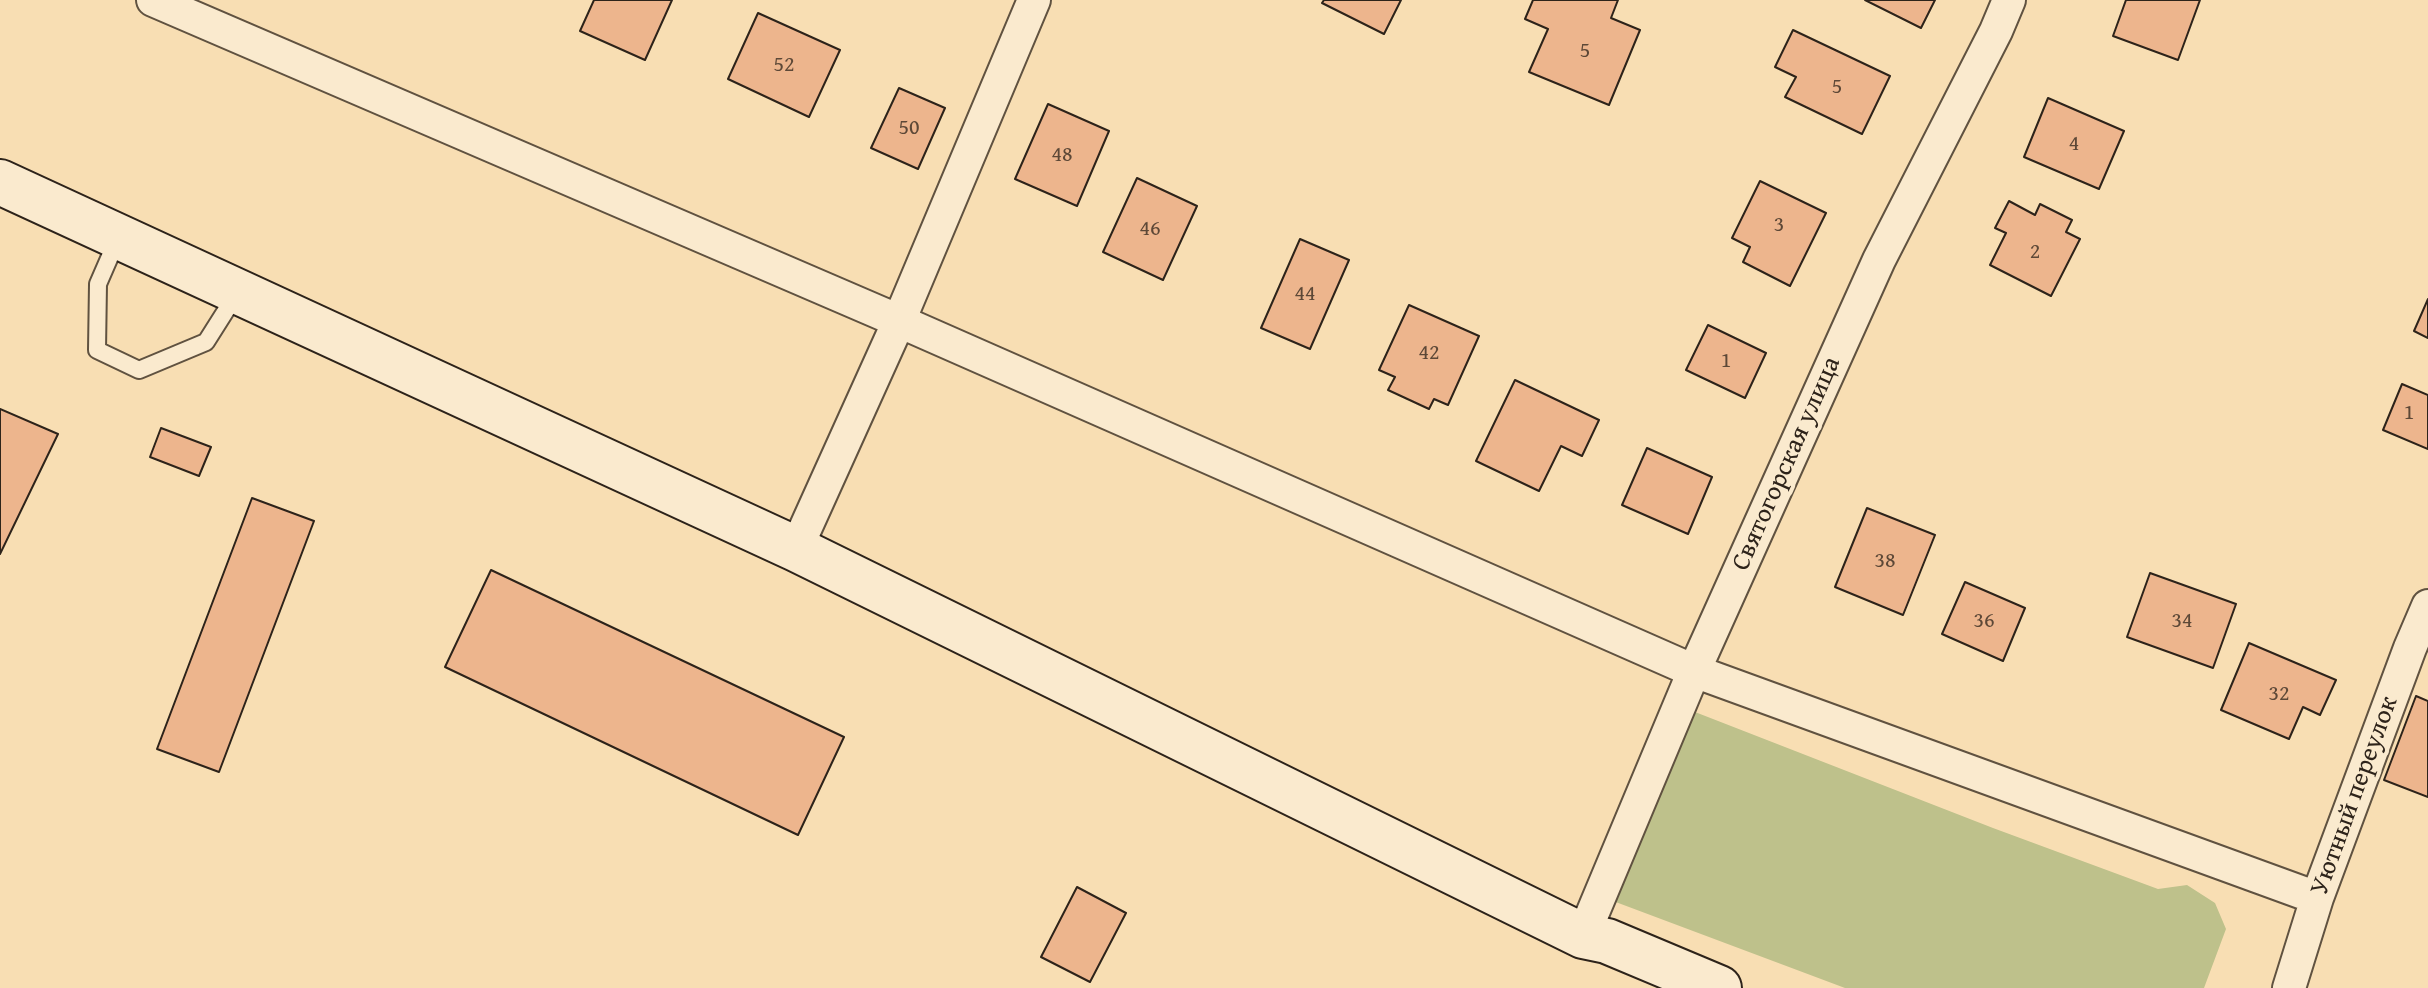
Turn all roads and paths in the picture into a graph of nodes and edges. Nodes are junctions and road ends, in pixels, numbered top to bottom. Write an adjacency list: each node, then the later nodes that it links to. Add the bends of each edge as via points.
1 (153, 0): 7 (street)
2 (1034, 0): 7 (street)
3 (2009, 0): 10 (street, Святогорская улица, via 1879,260)
4 (0, 182): 5 (main road)
5 (119, 237): 6 (main road); 6 (lane, via 98,284 97,350 139,370 206,342)
6 (238, 291): 8 (main road)
7 (899, 321): 8 (street); 10 (street)
8 (796, 549): 12 (main road)
9 (2428, 606): 11 (street, Уютный переулок)
10 (1694, 671): 11 (street); 12 (street, Святогорская улица)
11 (2317, 898): 15 (street, Уютный переулок)
12 (1583, 936): 13 (main road, via 1607,941)
13 (1663, 977): 14 (main road)
14 (1719, 988)
15 (2289, 988)

